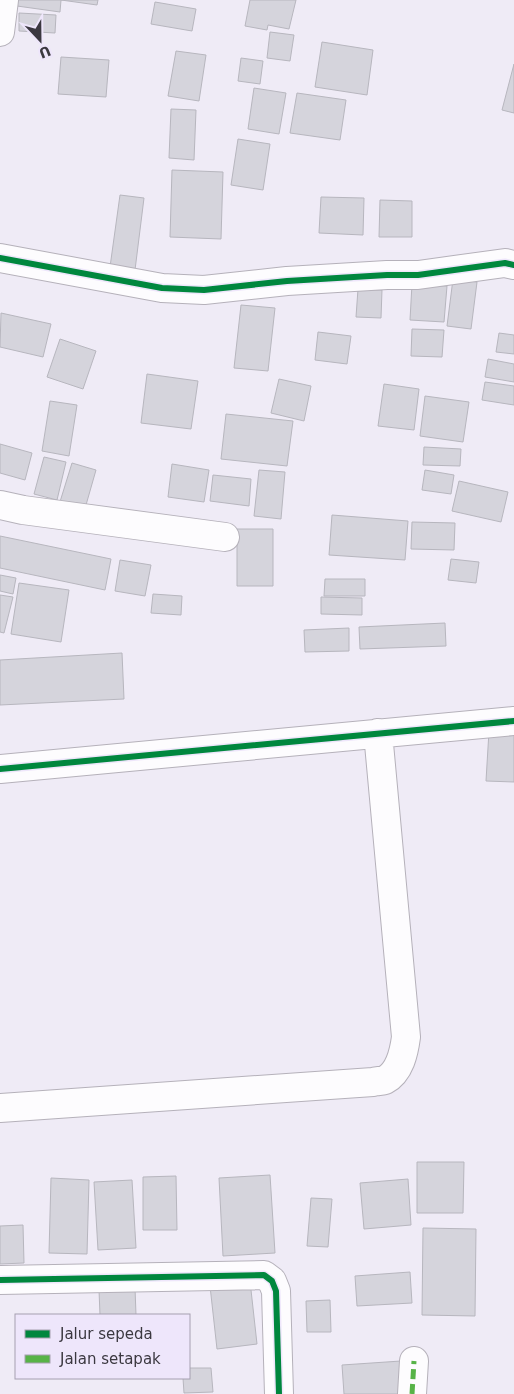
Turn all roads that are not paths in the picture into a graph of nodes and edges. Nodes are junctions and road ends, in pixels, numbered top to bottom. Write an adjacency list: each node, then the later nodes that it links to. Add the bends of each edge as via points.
1 (4, 0): 2 (street)
2 (0, 32)
3 (0, 258): 4 (street, via 162,288 204,290 287,281 418,275 505,263)
4 (514, 265)
5 (0, 505): 6 (street)
6 (225, 538)
7 (514, 721): 8 (street)
8 (378, 733): 9 (street); 10 (street, via 406,1037 404,1054 385,1080)
9 (0, 769)
10 (0, 1108)
11 (0, 1280): 13 (street, via 264,1276 272,1281 276,1291)
12 (414, 1360): 14 (street)
13 (279, 1394)
14 (412, 1394)

